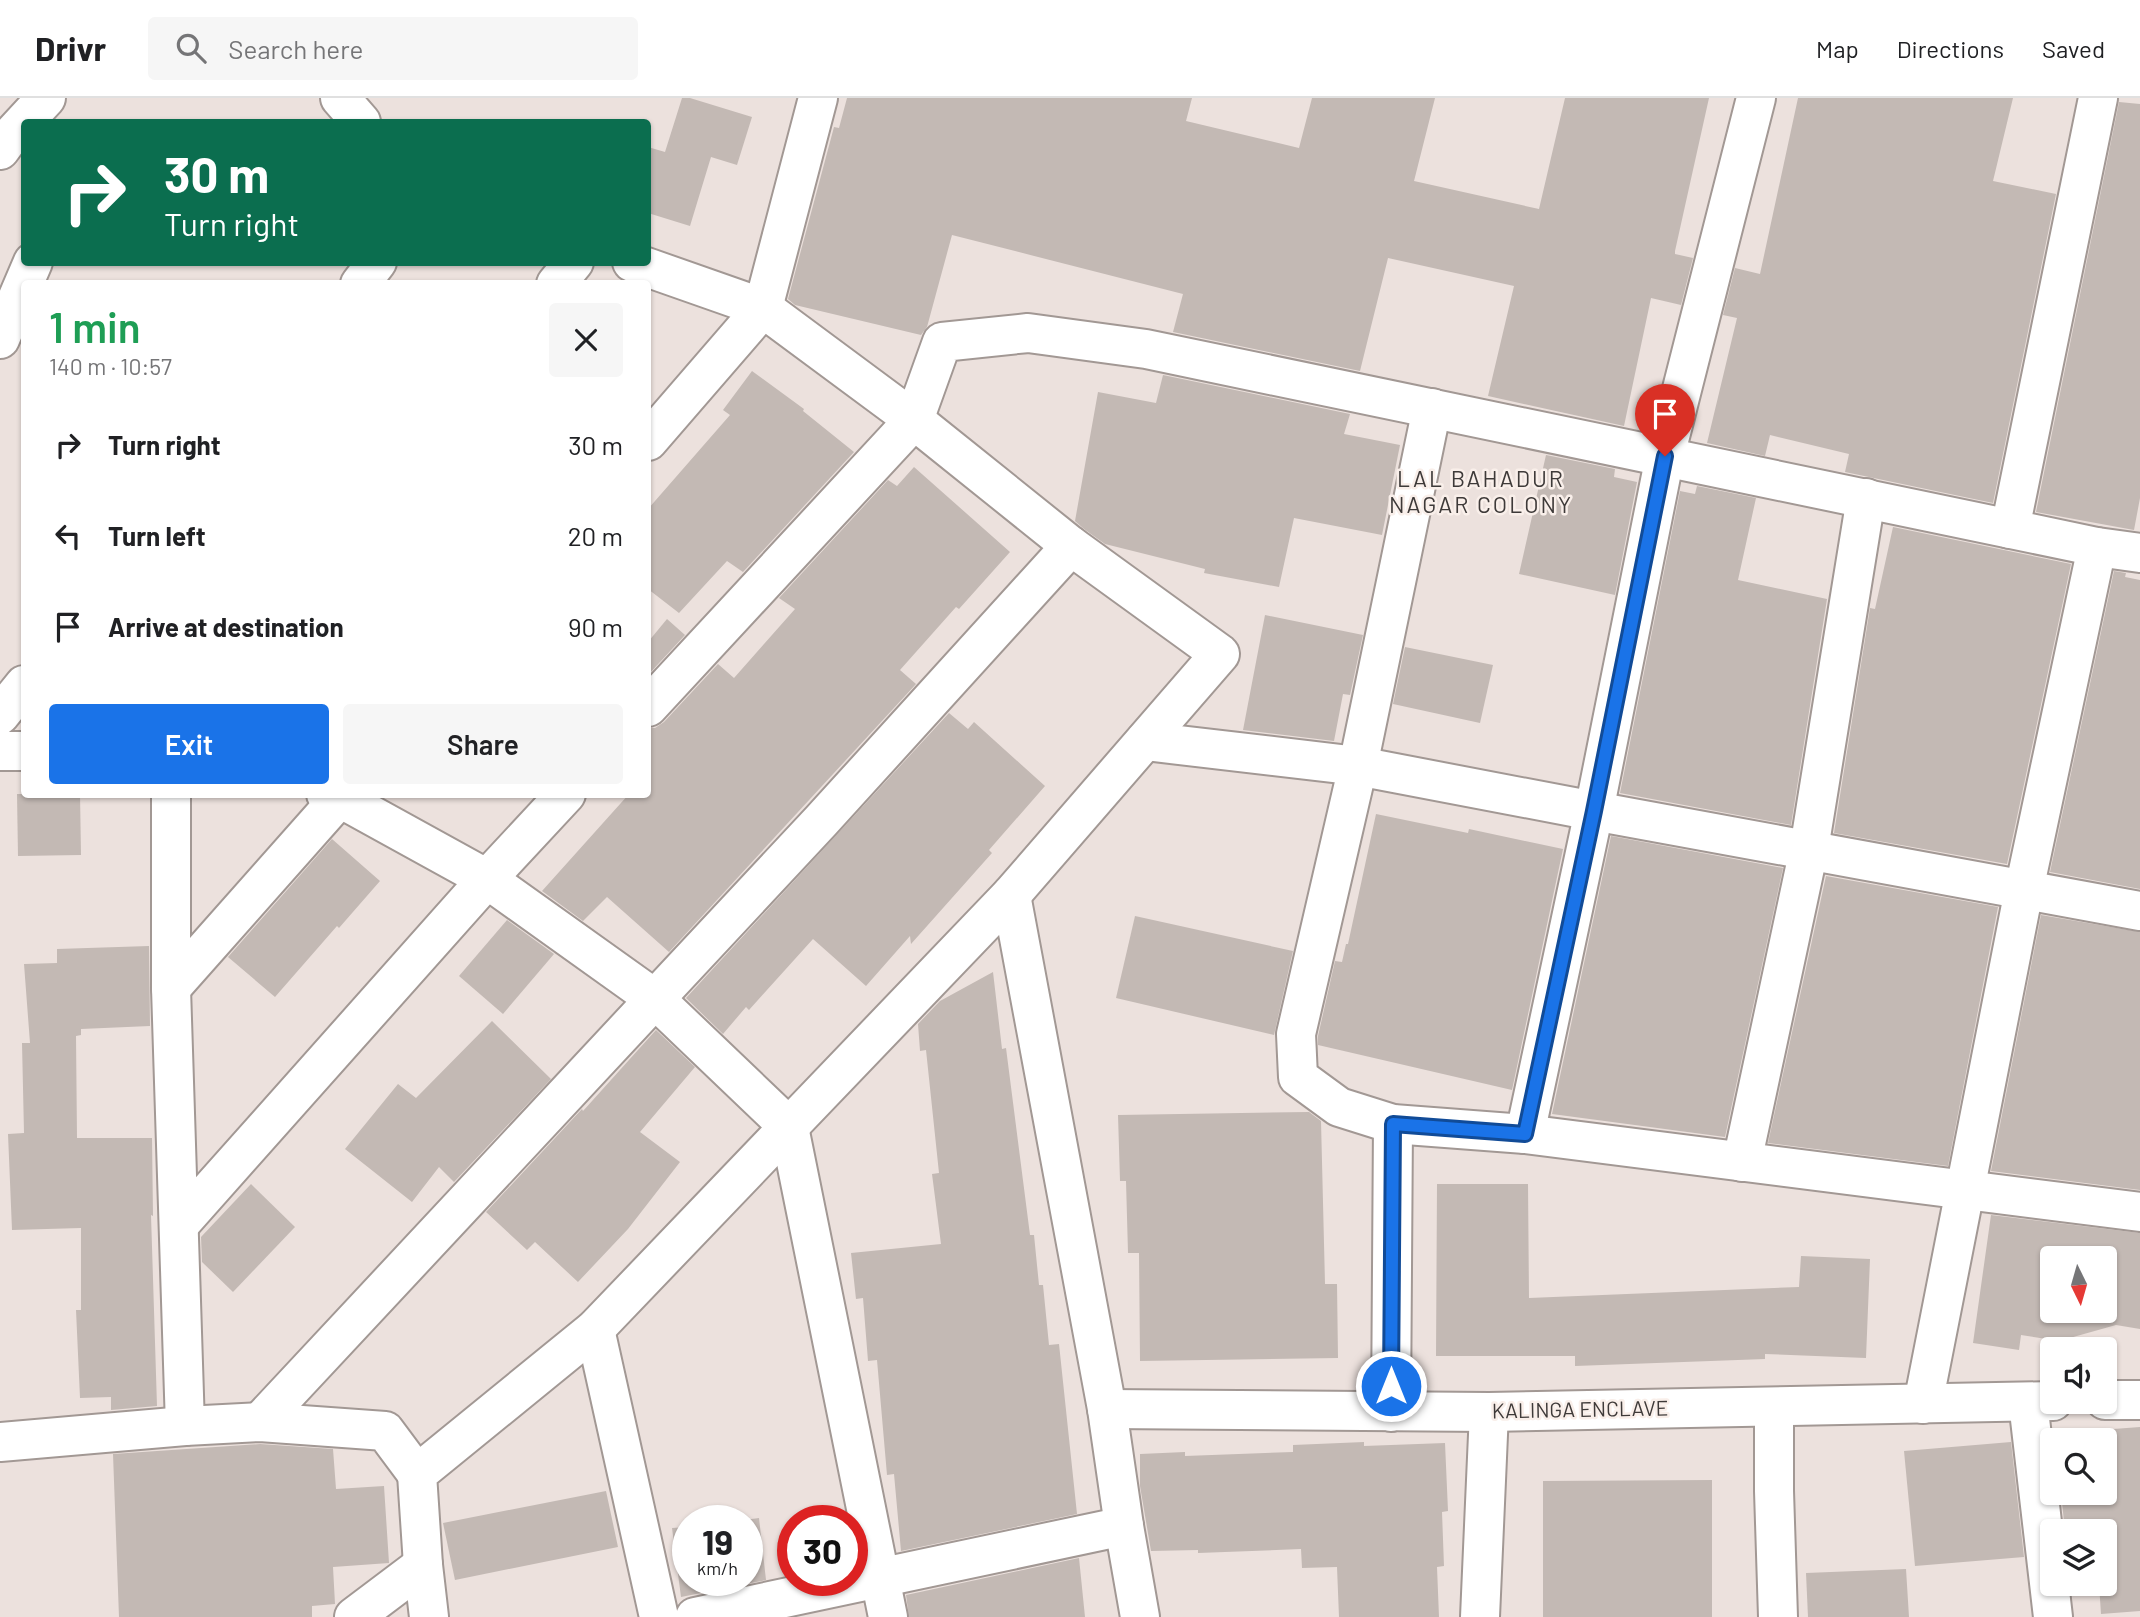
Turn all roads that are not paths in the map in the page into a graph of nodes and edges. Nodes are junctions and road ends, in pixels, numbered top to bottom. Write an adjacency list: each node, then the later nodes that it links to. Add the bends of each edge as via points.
1 (46, 98): 6 (street)
2 (340, 98): 7 (street)
3 (818, 98): 14 (street)
4 (1756, 98): 19 (street)
5 (2098, 98): 21 (street)
6 (31, 119)
7 (358, 119)
8 (374, 266): 11 (street)
9 (571, 266): 12 (street)
10 (643, 266): 14 (street)
11 (363, 280)
12 (559, 280)
13 (21, 290): 15 (street)
14 (763, 308): 17 (street); 18 (street)
15 (0, 340)
16 (1432, 408): 17 (street, via 1146,349 1028,333 942,342); 19 (street); 31 (street)
17 (914, 420): 22 (street); 26 (street)
18 (651, 438)
19 (1665, 456): 20 (street); 36 (street)
20 (1866, 498): 21 (street); 37 (street)
21 (2010, 529): 23 (street)
22 (1071, 546): 28 (street, via 1220,654); 43 (street)
23 (2097, 547): 24 (street); 39 (street)
24 (2140, 553)
25 (21, 689): 27 (street)
26 (651, 704)
27 (0, 715)
28 (1146, 741): 31 (street); 40 (street)
29 (0, 751): 30 (street)
30 (21, 751)
31 (1358, 765): 36 (street); 44 (street, via 1296,1034 1298,1077 1339,1107)
32 (171, 798): 42 (street)
33 (334, 798): 42 (street)
34 (340, 798): 38 (street)
35 (562, 798): 38 (street)
36 (1594, 811): 37 (street); 46 (street)
37 (1809, 849): 39 (street); 47 (street)
38 (487, 879): 43 (street); 50 (street)
39 (2024, 890): 41 (street); 48 (street)
40 (1011, 895): 45 (street); 57 (street)
41 (2140, 911)
42 (171, 988): 50 (street)
43 (655, 999): 45 (street); 61 (street)
44 (1393, 1124): 46 (street); 58 (street)
45 (789, 1127): 51 (street); 67 (street)
46 (1525, 1134): 47 (street)
47 (1742, 1162): 48 (street)
48 (1965, 1188): 49 (street); 55 (street)
49 (2140, 1212)
50 (178, 1225): 62 (street)
51 (595, 1329): 64 (street); 70 (street)
52 (2117, 1400): 53 (street)
53 (2140, 1400)
54 (2040, 1401): 55 (street, KALINGA ENCLAVE)
55 (1923, 1404): 56 (street, KALINGA ENCLAVE)
56 (1774, 1407): 59 (street, KALINGA ENCLAVE); 75 (street)
57 (1107, 1409): 58 (street, KALINGA ENCLAVE); 65 (street)
58 (1391, 1412): 59 (street, KALINGA ENCLAVE)
59 (1489, 1412): 74 (street)
60 (2041, 1414): 76 (street)
61 (260, 1422): 62 (street); 64 (street, via 385,1431)
62 (185, 1426): 63 (street)
63 (0, 1442)
64 (417, 1474): 66 (street)
65 (1124, 1526): 67 (street); 73 (street)
66 (423, 1565): 68 (street); 69 (street)
67 (881, 1578): 71 (street); 72 (street)
68 (354, 1617)
69 (429, 1617)
70 (659, 1617)
71 (695, 1617)
72 (888, 1617)
73 (1140, 1617)
74 (1480, 1617)
75 (1778, 1617)
76 (2053, 1617)

